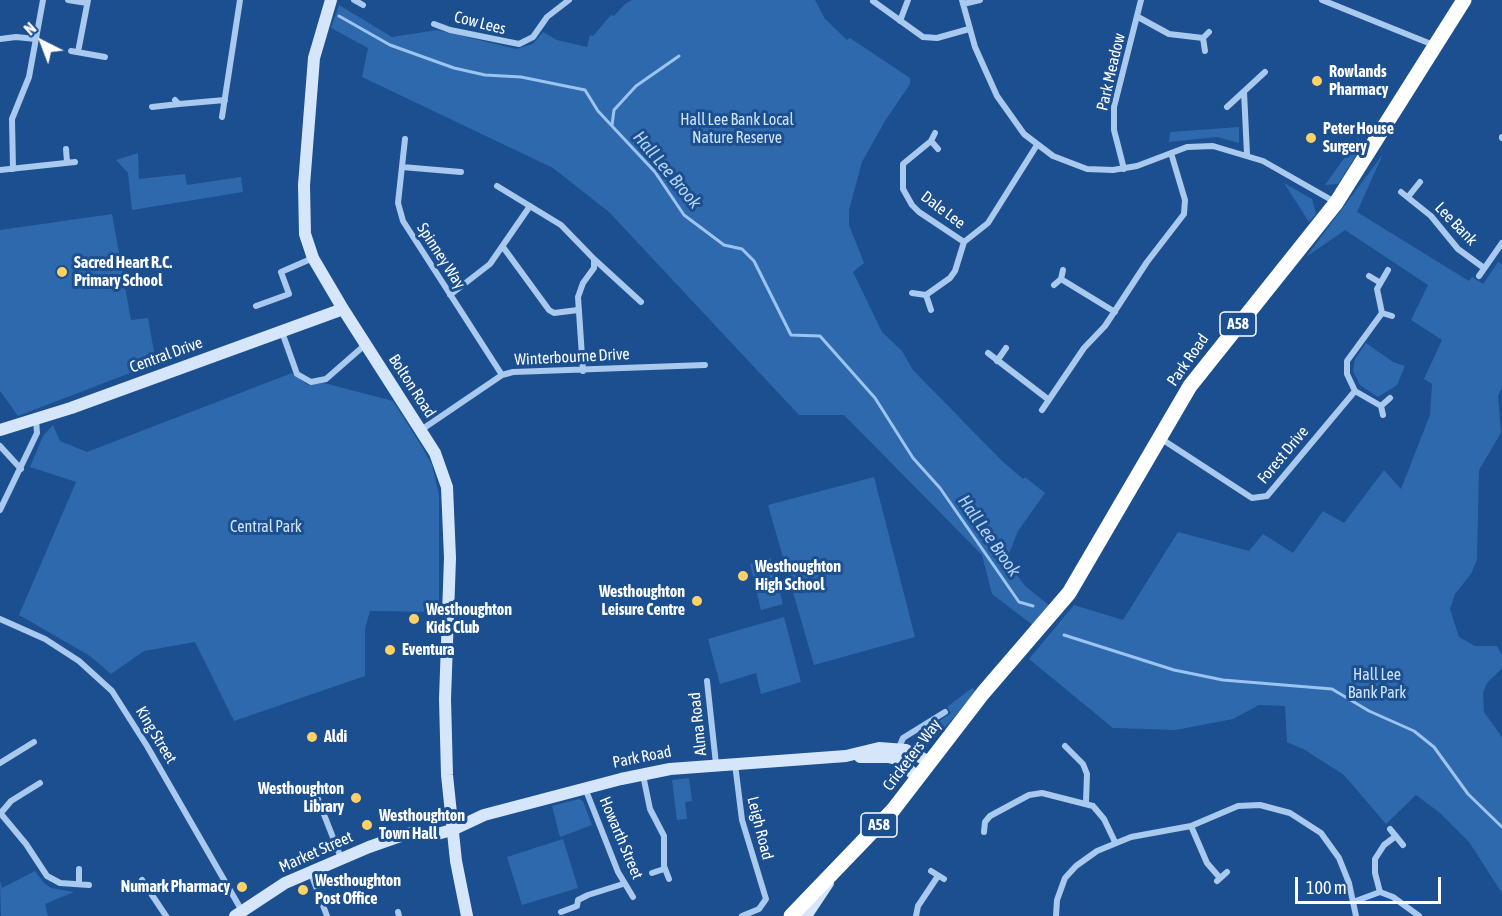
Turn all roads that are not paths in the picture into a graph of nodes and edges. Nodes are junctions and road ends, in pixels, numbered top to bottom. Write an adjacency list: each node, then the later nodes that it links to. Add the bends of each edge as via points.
1 (42, 0): 21 (street)
2 (68, 0): 12 (street)
3 (240, 0): 27 (street)
4 (331, 0): 55 (street, Bolton Road, via 319,33 310,90 303,213)
5 (569, 0): 15 (street, Cow Lees, via 547,17 533,37 519,44 436,25)
6 (908, 0): 16 (street)
7 (980, 0): 13 (street)
8 (1142, 0): 14 (street, Park Meadow)
9 (1322, 0): 22 (street)
10 (1464, 0): 22 (highway, Park Road / A58)
11 (873, 1): 16 (street)
12 (87, 2): 24 (street, via 75,52)
13 (963, 2): 17 (street)
14 (1138, 17): 19 (street, Park Meadow, via 1169,34); 43 (street, Park Meadow, via 1114,107 1114,130)
15 (440, 18)
16 (900, 21): 17 (street, via 923,37 937,38)
17 (969, 29): 34 (street, via 997,96 1015,124)
18 (1209, 32): 19 (street)
19 (1203, 38): 23 (street)
20 (0, 39): 21 (street)
21 (36, 39): 42 (street, via 30,77 12,119)
22 (1436, 47): 50 (highway, Park Road / A58)
23 (1205, 51)
24 (105, 57)
25 (1265, 72): 26 (street)
26 (1244, 92): 29 (street); 38 (street)
27 (225, 100): 28 (street); 30 (street)
28 (152, 107)
29 (1227, 107)
30 (222, 117)
31 (935, 132): 33 (street, Dale Lee)
32 (405, 139): 41 (street, Spinney Way)
33 (931, 141): 36 (street); 52 (street, Dale Lee, via 903,164 903,189 912,206)
34 (1036, 145): 43 (street, via 1068,164); 52 (street, Dale Lee, via 988,223)
35 (66, 149): 39 (street)
36 (938, 149)
37 (1171, 153): 38 (street, via 1199,146); 43 (street); 73 (street, via 1185,200 1184,214)
38 (1247, 154): 50 (street)
39 (67, 162): 40 (street); 42 (street)
40 (75, 162)
41 (402, 167): 45 (street); 66 (street, Spinney Way, via 398,202 403,221)
42 (13, 169): 44 (street)
43 (1124, 169)
44 (0, 170)
45 (461, 172)
46 (1420, 182): 49 (street)
47 (497, 186): 51 (street)
48 (1401, 192): 49 (street, Lee Bank)
49 (1408, 197): 57 (street, Lee Bank, via 1431,216 1458,249)
50 (1336, 203): 93 (highway, Park Road / A58, via 1208,361)
51 (530, 206): 54 (street); 56 (street, via 571,232)
52 (964, 242): 67 (street, Dale Lee, via 950,278)
53 (1502, 243): 57 (street, Lee Bank)
54 (503, 247): 66 (street, via 490,264); 71 (street, via 549,310)
55 (313, 258): 69 (street, via 281,272 289,294); 70 (street, Bolton Road)
56 (594, 259): 68 (street); 71 (street, via 594,268 580,289)
57 (1484, 268): 61 (street, Lee Bank)
58 (1063, 270): 62 (street)
59 (1388, 270): 63 (street)
60 (1369, 276): 63 (street)
61 (1479, 276)
62 (1061, 279): 64 (street); 73 (street)
63 (1379, 282): 74 (street, via 1377,296)
64 (1054, 285)
65 (912, 293): 67 (street)
66 (450, 295): 83 (street, Spinney Way)
67 (926, 295): 72 (street)
68 (641, 302)
69 (256, 306)
70 (343, 309): 76 (street, Central Drive); 77 (street, Bolton Road)
71 (578, 310): 82 (street)
72 (931, 310)
73 (1114, 312): 86 (street, via 1084,348)
74 (1382, 313): 75 (street); 84 (street, via 1347,360 1347,374)
75 (1392, 316)
76 (282, 332): 77 (street, via 297,374 309,382 322,381); 90 (street, Central Drive)
77 (366, 344): 92 (street, Bolton Road)
78 (1006, 348): 80 (street)
79 (988, 353): 80 (street)
80 (997, 361): 86 (street)
81 (705, 365): 82 (street, Winterbourne Drive)
82 (583, 371): 83 (street, Winterbourne Drive)
83 (502, 375): 92 (street, Winterbourne Drive)
84 (1355, 391): 87 (street); 93 (street, Forest Drive, via 1272,492 1262,498 1252,498)
85 (1390, 398): 87 (street)
86 (1050, 400): 88 (street)
87 (1381, 406): 89 (street)
88 (1042, 410)
89 (1383, 415)
90 (36, 419): 91 (street, Central Drive); 95 (street, via 37,433)
91 (0, 430)
92 (421, 430): 119 (street, Bolton Road, via 441,464 449,499 445,699)
93 (1159, 437): 100 (highway, Park Road / A58, via 1069,593)
94 (0, 446): 95 (street)
95 (21, 469): 96 (street)
96 (0, 510)
97 (0, 619): 141 (street, King Street, via 45,639 79,661 112,691 132,719)
98 (707, 681): 108 (street, Alma Road)
99 (945, 712): 101 (street)
100 (967, 714): 106 (highway, Cricketers Way / A58)
101 (924, 727): 102 (street); 105 (street, via 903,738)
102 (928, 734)
103 (34, 742): 107 (street)
104 (1065, 746): 115 (street, via 1083,764 1087,774)
105 (896, 754): 106 (street, Park Road); 109 (street, Park Road, via 879,748 846,756); 111 (street)
106 (930, 762): 111 (highway, Cricketers Way / A58)
107 (0, 763)
108 (716, 764): 109 (street, Park Road); 110 (street, Park Road)
109 (735, 764): 145 (street, Leigh Road, via 742,820 766,899 759,909)
110 (643, 774): 113 (street, Park Road); 126 (street, via 650,809 664,836)
111 (918, 778): 127 (highway, Cricketers Way / A58)
112 (40, 783): 116 (street, via 11,801)
113 (585, 788): 119 (street, Park Road, via 483,815); 135 (street, Howarth Street)
114 (314, 789): 124 (street)
115 (1086, 802): 120 (street, via 1034,793 990,816); 122 (street, via 1104,819)
116 (0, 814): 134 (street, via 47,876 60,883)
117 (1191, 826): 122 (street); 130 (street, via 1218,880); 139 (street, via 1238,806 1260,805 1290,813 1313,826 1333,848)
118 (1390, 829): 121 (street)
119 (452, 830): 124 (street, Market Street, via 409,833); 144 (street, Bolton Road)
120 (984, 832)
121 (1396, 836): 123 (street); 137 (street, via 1375,859)
122 (1115, 842): 150 (street, via 1070,871 1061,885)
123 (1403, 845)
124 (342, 858): 128 (street, Market Street)
125 (79, 869): 134 (street)
126 (664, 869): 131 (street); 133 (street)
127 (836, 869): 146 (highway, Cricketers Way / A58); 147 (highway, Cricketers Way / A58); 148 (street)
128 (310, 871): 141 (street, Market Street); 143 (street)
129 (931, 871): 149 (street, via 941,877 918,906)
130 (1227, 872)
131 (652, 873)
132 (142, 879): 142 (street)
133 (669, 879)
134 (79, 884): 136 (street)
135 (623, 884): 138 (street, Howarth Street); 140 (street, via 588,895 578,900 577,906)
136 (89, 885)
137 (1380, 892): 139 (street); 152 (street)
138 (633, 897)
139 (1353, 902): 151 (street)
140 (561, 912)
141 (238, 913)
142 (165, 916)
143 (327, 916)
144 (467, 916)
145 (742, 916)
146 (778, 916)
147 (791, 916)
148 (806, 916)
149 (916, 916)
150 (1056, 916)
151 (1356, 916)
152 (1419, 916)

